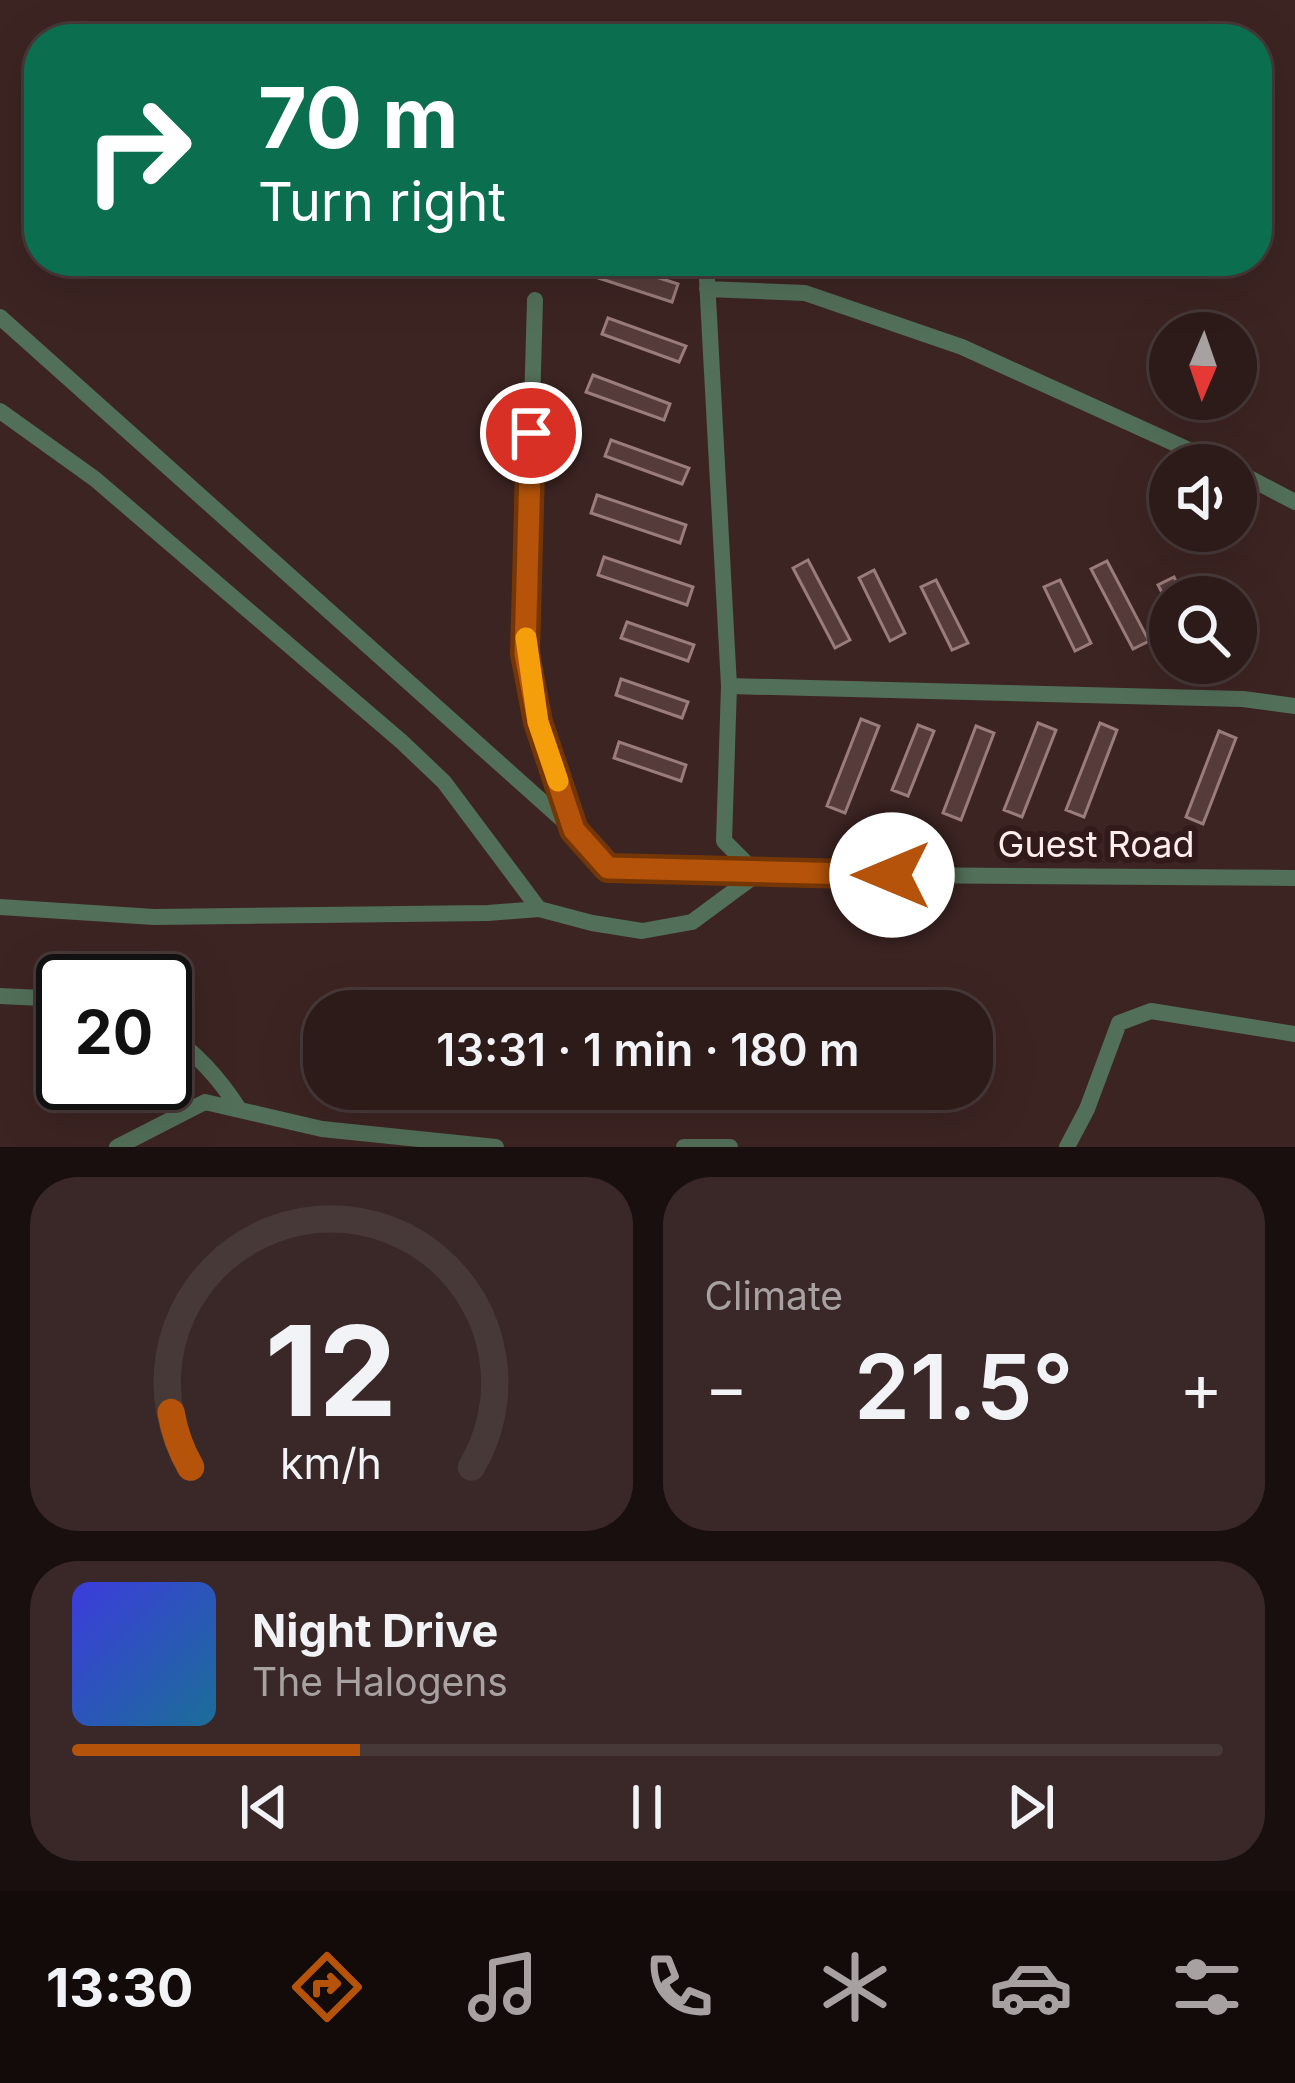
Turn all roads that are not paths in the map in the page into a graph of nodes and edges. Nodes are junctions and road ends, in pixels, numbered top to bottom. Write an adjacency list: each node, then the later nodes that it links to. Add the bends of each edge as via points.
1 (707, 276): 2 (lane)
2 (707, 289): 6 (lane, via 805,293 962,347); 9 (lane)
3 (535, 300): 11 (lane, via 525,654)
4 (0, 316): 11 (lane)
5 (0, 411): 15 (lane, via 94,478 402,742 444,782)
6 (1176, 444)
7 (1257, 483): 8 (lane)
8 (1295, 502)
9 (729, 686): 10 (lane, via 1244,698); 12 (lane, via 724,841)
10 (1295, 706)
11 (574, 830): 12 (lane, Guest Road, via 608,868)
12 (757, 874): 13 (lane, Guest Road); 15 (lane, via 692,922 642,931)
13 (1295, 878)
14 (0, 907): 15 (lane, via 154,917)
15 (539, 909)
16 (0, 995): 17 (lane)
17 (36, 997)
18 (1295, 1034): 25 (lane, via 1151,1011 1119,1023)
19 (192, 1054): 20 (lane)
20 (238, 1109): 21 (lane, via 205,1102); 22 (lane, via 322,1129)
21 (117, 1147)
22 (496, 1147)
23 (684, 1147): 24 (lane)
24 (730, 1147)
25 (1066, 1147)

